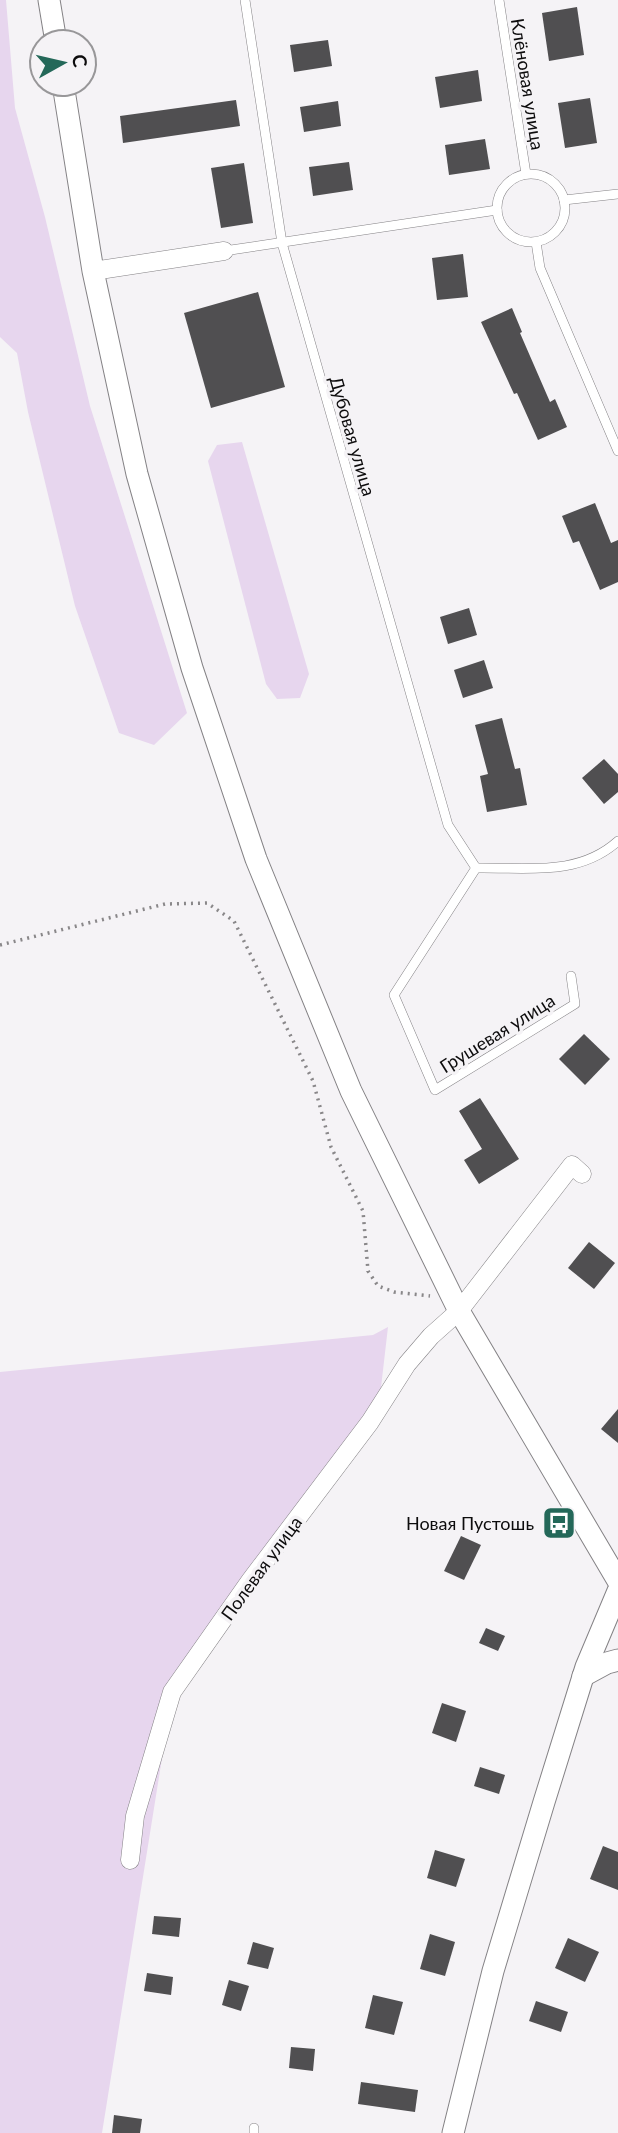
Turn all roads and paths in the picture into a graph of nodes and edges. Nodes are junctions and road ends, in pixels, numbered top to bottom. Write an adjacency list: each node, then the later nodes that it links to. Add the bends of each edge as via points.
1 (49, 0): 4 (street)
2 (245, 0): 11 (lane, Дубовая улица)
3 (499, 0): 6 (lane, Клёновая улица)
4 (54, 28)
5 (65, 98): 13 (street)
6 (526, 174): 8 (lane, via 551,179); 9 (lane, via 505,186)
7 (618, 194): 8 (lane)
8 (564, 200): 10 (lane, via 565,214 559,227)
9 (497, 210): 10 (lane, via 509,234); 11 (lane)
10 (536, 242): 14 (lane, via 540,268)
11 (282, 243): 12 (lane); 16 (lane, Дубовая улица, via 448,825)
12 (225, 251): 13 (street)
13 (93, 271): 20 (street, via 137,474 192,668 256,859 351,1091)
14 (618, 451)
15 (618, 841): 16 (lane, via 596,858 568,867)
16 (476, 868): 18 (lane, Грушевая улица, via 394,995 435,1090 575,1004)
17 (0, 945): 20 (path, via 165,904 207,903 234,921 313,1081 331,1147 363,1211 368,1271 378,1286)
18 (571, 976)
19 (582, 1174): 20 (street, Полевая улица, via 572,1165)
20 (456, 1305): 21 (street); 25 (street, Полевая улица, via 407,1364 370,1422 172,1692 135,1815)
21 (618, 1581)
22 (618, 1591): 24 (street)
23 (618, 1660): 24 (street)
24 (583, 1676): 26 (street, via 493,1971)
25 (130, 1860)
26 (453, 2133)

